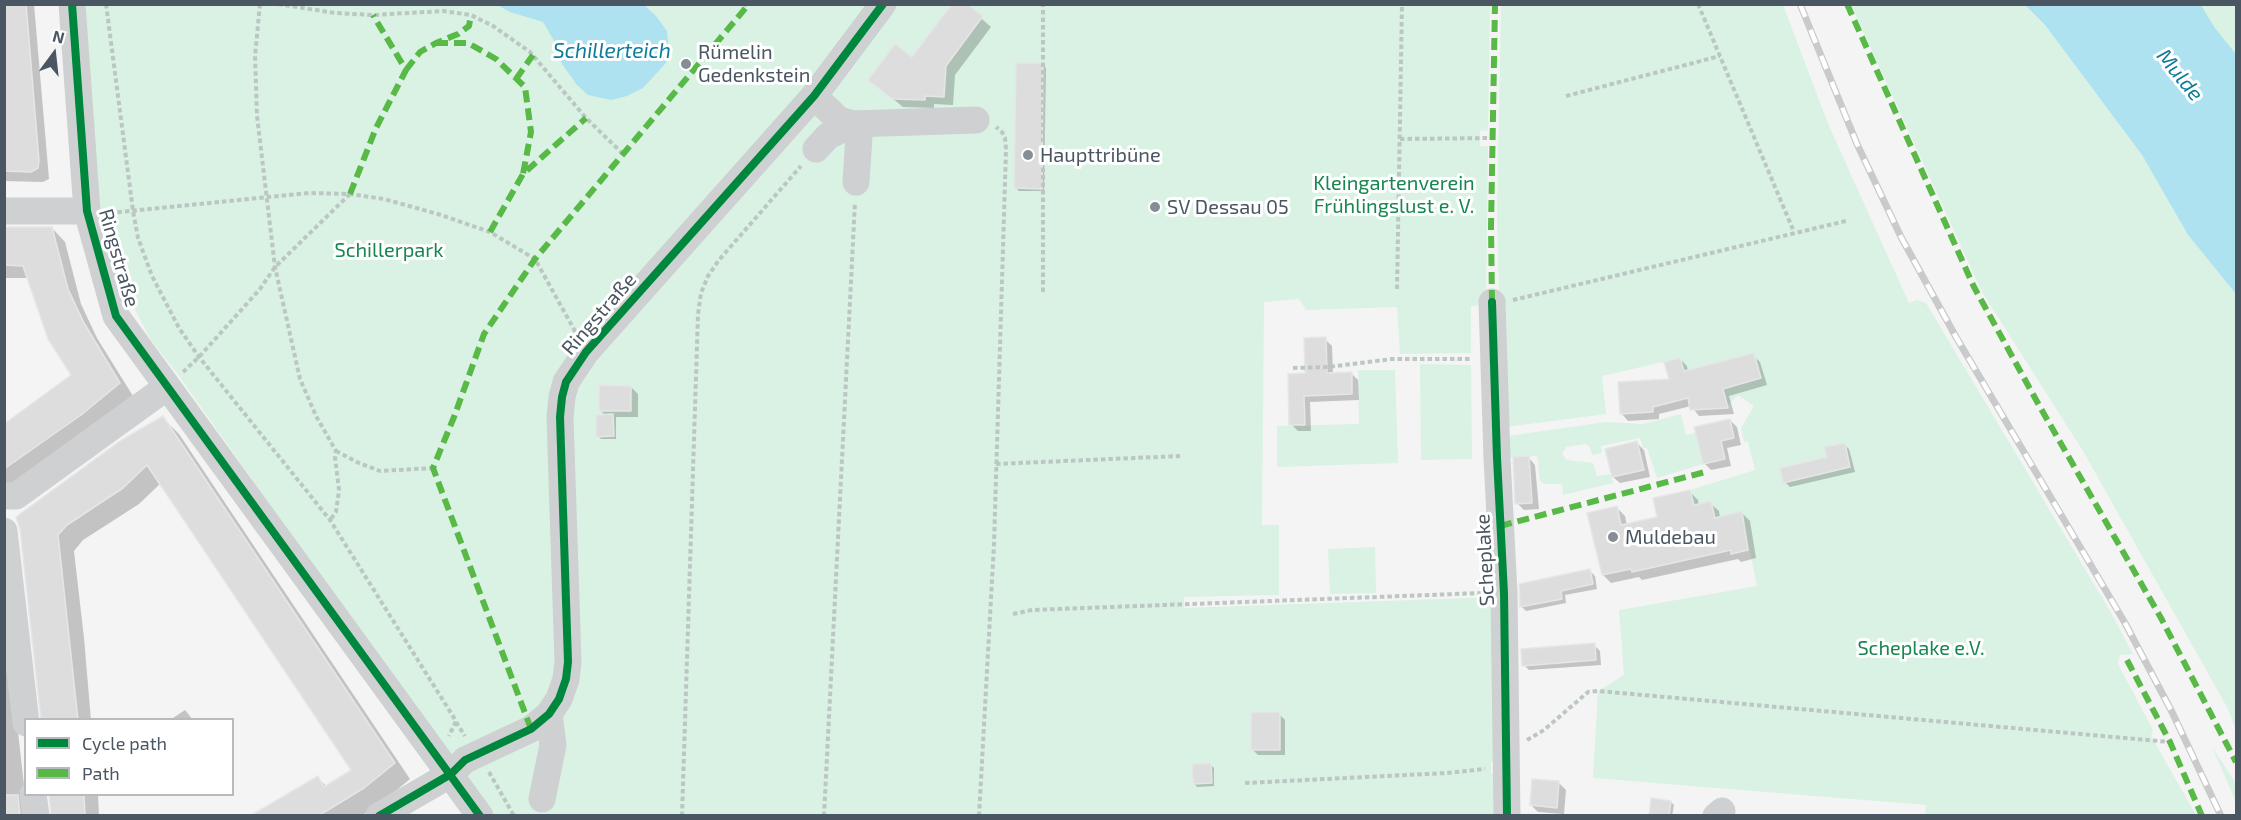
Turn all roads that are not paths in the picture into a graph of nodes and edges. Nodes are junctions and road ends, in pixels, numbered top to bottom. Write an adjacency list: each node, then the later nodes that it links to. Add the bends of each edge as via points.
1 (72, 4): 9 (street, Ringstraße)
2 (883, 4): 3 (street, Ringstraße)
3 (814, 96): 5 (street, via 839,120); 14 (street, Ringstraße, via 586,352 566,382 560,417 568,662 559,699)
4 (976, 120): 5 (street)
5 (853, 124): 6 (street, via 828,136); 7 (street, via 859,136)
6 (816, 149)
7 (856, 182)
8 (4, 211): 9 (street)
9 (87, 212): 11 (street, Ringstraße, via 116,316)
10 (1492, 302): 22 (street, Scheplake, via 1504,592)
11 (167, 387): 12 (street, via 16,496); 16 (street, Ringstraße)
12 (4, 496)
13 (4, 531): 15 (street)
14 (549, 714): 16 (street, Ringstraße, via 531,729 465,760); 18 (street, via 554,745)
15 (25, 718)
16 (451, 774): 20 (street); 21 (street, Ringstraße)
17 (33, 796): 19 (street)
18 (542, 799)
19 (36, 816)
20 (379, 816)
21 (480, 816)
22 (1507, 816)

